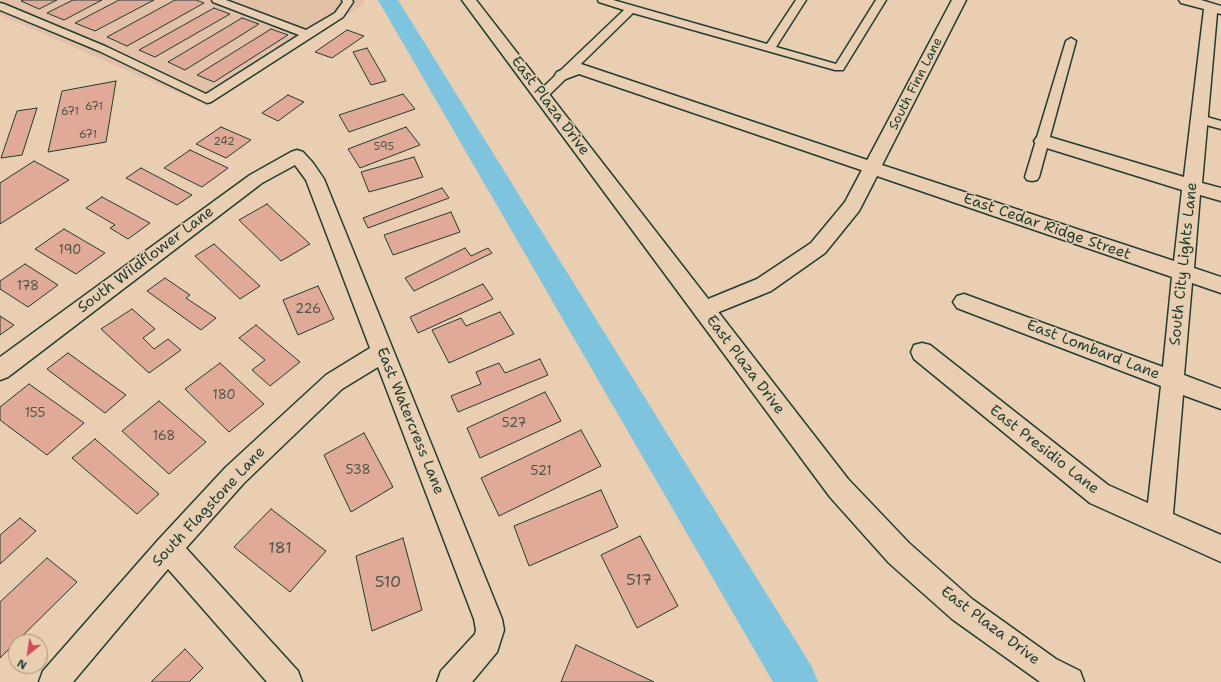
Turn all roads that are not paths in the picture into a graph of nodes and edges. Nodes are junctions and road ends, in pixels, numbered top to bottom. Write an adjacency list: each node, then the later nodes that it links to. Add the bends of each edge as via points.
1 (217, 0): 12 (lane)
2 (347, 0): 12 (lane, via 339,14)
3 (469, 0): 16 (street, East Plaza Drive)
4 (603, 0): 10 (lane)
5 (801, 0): 14 (lane)
6 (881, 0): 14 (lane, via 840,68)
7 (959, 0): 21 (street, South Finn Lane)
8 (1186, 0): 11 (street)
9 (0, 6): 12 (lane, via 103,49 207,99)
10 (631, 9): 14 (lane); 15 (lane)
11 (1216, 9): 17 (street, South City Lights Lane)
12 (307, 34)
13 (1071, 41): 19 (lane)
14 (770, 48)
15 (563, 75): 16 (lane); 21 (street, East Cedar Ridge Street, via 578,68)
16 (542, 95): 28 (street, East Plaza Drive)
17 (1200, 119): 18 (lane); 23 (street, South City Lights Lane)
18 (1221, 125)
19 (1043, 141): 22 (lane); 23 (street)
20 (296, 156): 29 (street, East Watercress Lane, via 315,178); 31 (street, South Wildflower Lane, via 256,178)
21 (873, 168): 25 (street, East Cedar Ridge Street); 28 (street, South Finn Lane, via 852,206 818,248 764,285)
22 (1032, 177)
23 (1192, 186): 24 (street); 25 (street, South City Lights Lane)
24 (1221, 195)
25 (1183, 273): 26 (street, East Cedar Ridge Street); 32 (street, South City Lights Lane)
26 (1221, 285)
27 (964, 302): 32 (street, East Lombard Lane)
28 (704, 310): 40 (street, East Plaza Drive, via 839,488 899,553 962,609 1046,669)
29 (383, 352): 35 (street, South Flagstone Lane, via 334,382 235,475); 39 (street, East Watercress Lane, via 488,619 490,630 486,642)
30 (922, 352): 34 (street, East Presidio Lane, via 1099,494)
31 (0, 370)
32 (1172, 381): 33 (street, East Lombard Lane); 34 (street, South City Lights Lane)
33 (1221, 399)
34 (1159, 521): 36 (street, East Presidio Lane)
35 (168, 548): 37 (street, South Flagstone Lane); 38 (street)
36 (1221, 549)
37 (54, 682)
38 (287, 682)
39 (452, 682)
40 (1070, 682)

